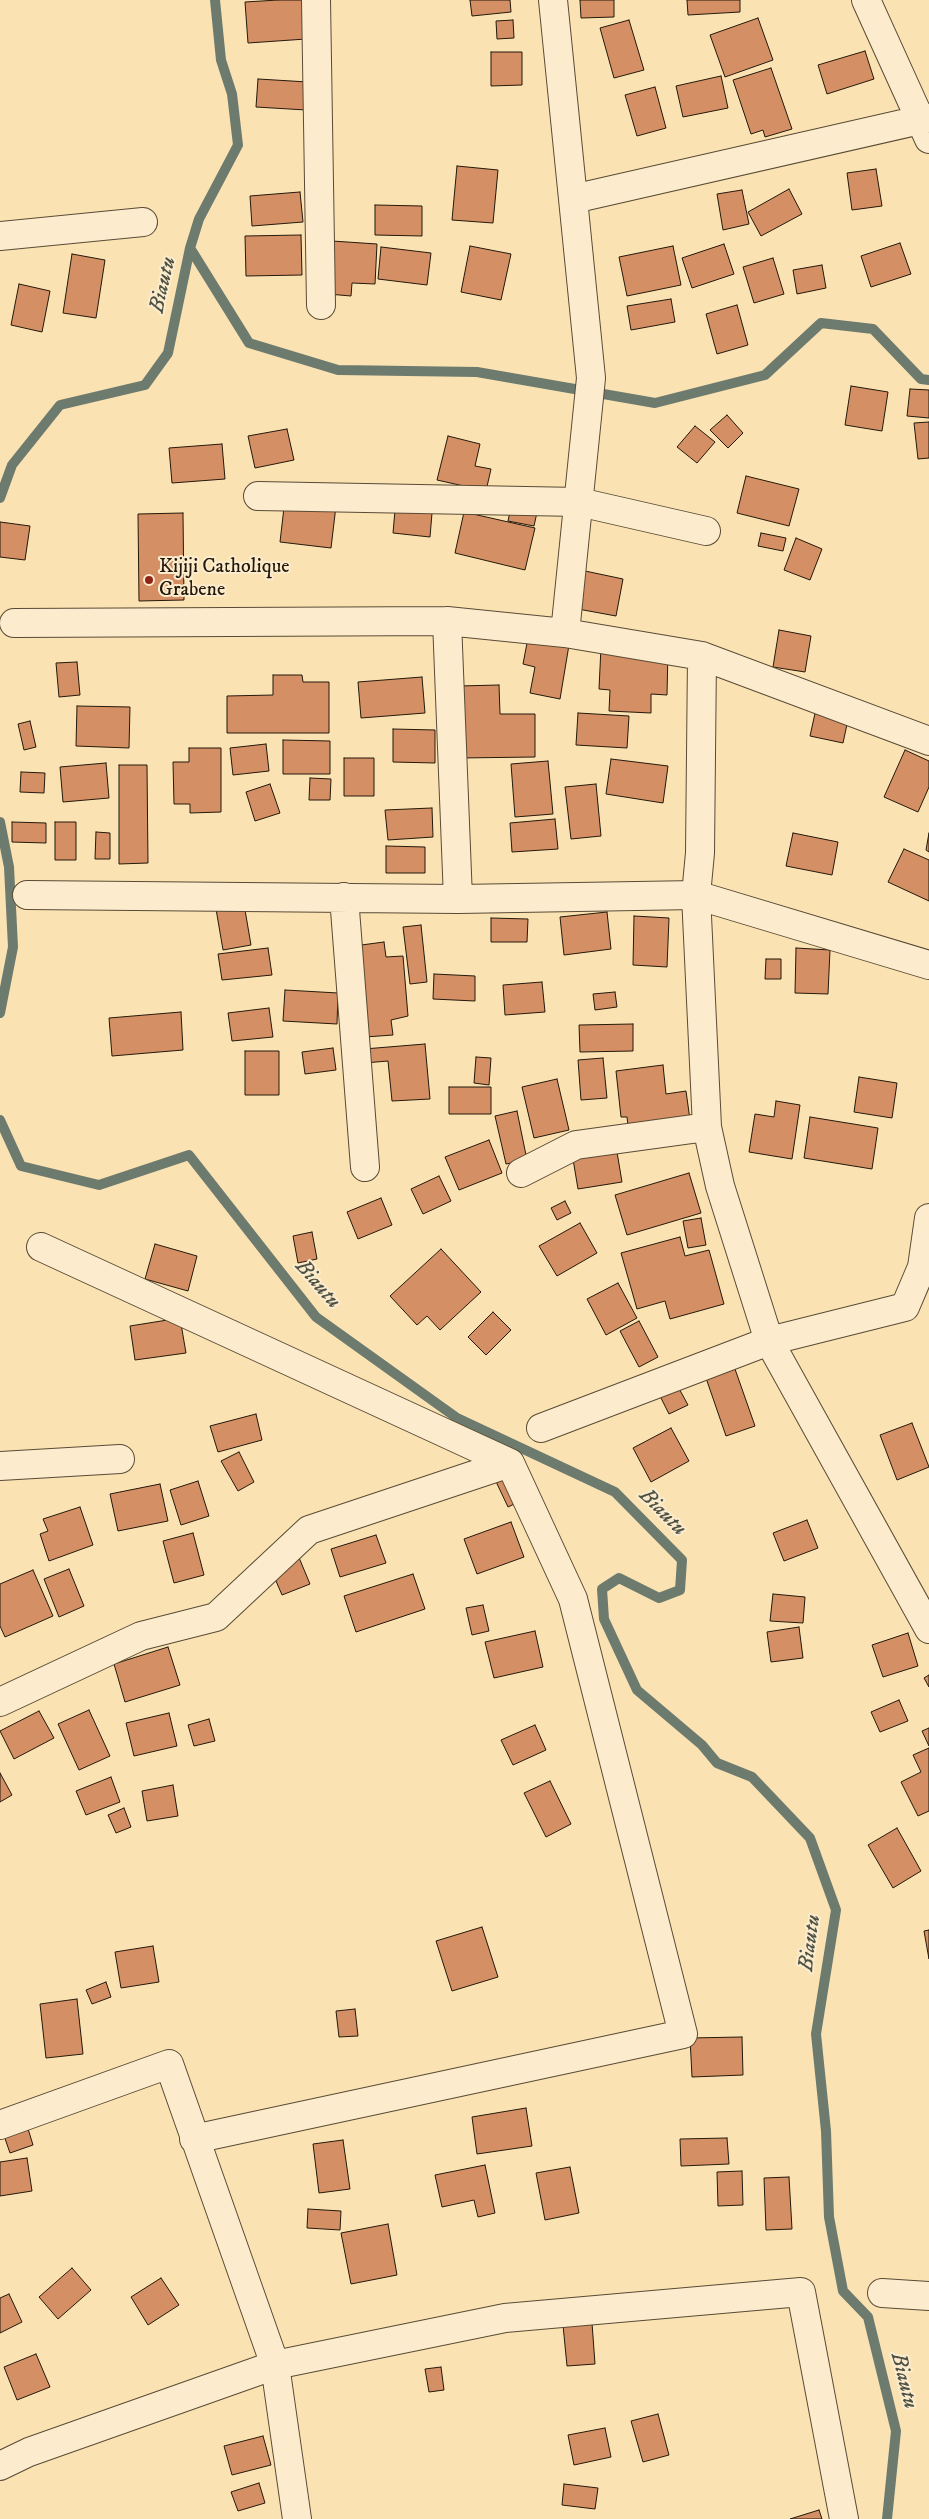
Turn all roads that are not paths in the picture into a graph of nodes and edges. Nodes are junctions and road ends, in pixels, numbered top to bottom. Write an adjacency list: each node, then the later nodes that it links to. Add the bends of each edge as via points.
1 (316, 0): 8 (street)
2 (553, 0): 5 (street)
3 (866, 0): 4 (street)
4 (927, 126): 5 (street)
5 (573, 199): 10 (street, via 591,378)
6 (143, 222): 7 (street)
7 (0, 236)
8 (320, 305)
9 (258, 496): 10 (street)
10 (579, 502): 11 (street); 14 (street)
11 (706, 531)
12 (447, 621): 13 (street); 14 (street); 20 (street)
13 (14, 623)
14 (565, 633): 15 (street)
15 (702, 656): 16 (street); 18 (street, via 700,853)
16 (929, 741)
17 (27, 895): 19 (street)
18 (696, 895): 20 (street); 21 (street); 22 (street)
19 (344, 897): 20 (street); 23 (street)
20 (458, 899)
21 (929, 965)
22 (707, 1127): 24 (street, via 576,1146); 28 (street, via 720,1186)
23 (364, 1167)
24 (521, 1173)
25 (929, 1218): 27 (street)
26 (41, 1247): 31 (street)
27 (926, 1267): 28 (street, via 905,1307)
28 (769, 1342): 29 (street); 33 (street)
29 (541, 1428)
30 (120, 1459): 32 (street)
31 (510, 1463): 34 (street, via 309,1530 216,1617 141,1636); 36 (street, via 573,1599 683,2034)
32 (0, 1466)
33 (929, 1629)
34 (0, 1702)
35 (0, 2125): 36 (street, via 169,2064)
36 (194, 2139): 39 (street)
37 (882, 2293): 38 (street)
38 (929, 2296)
39 (274, 2365): 40 (street, via 29,2452); 41 (street); 42 (street, via 505,2318 801,2292)
40 (0, 2466)
41 (298, 2519)
42 (844, 2519)

